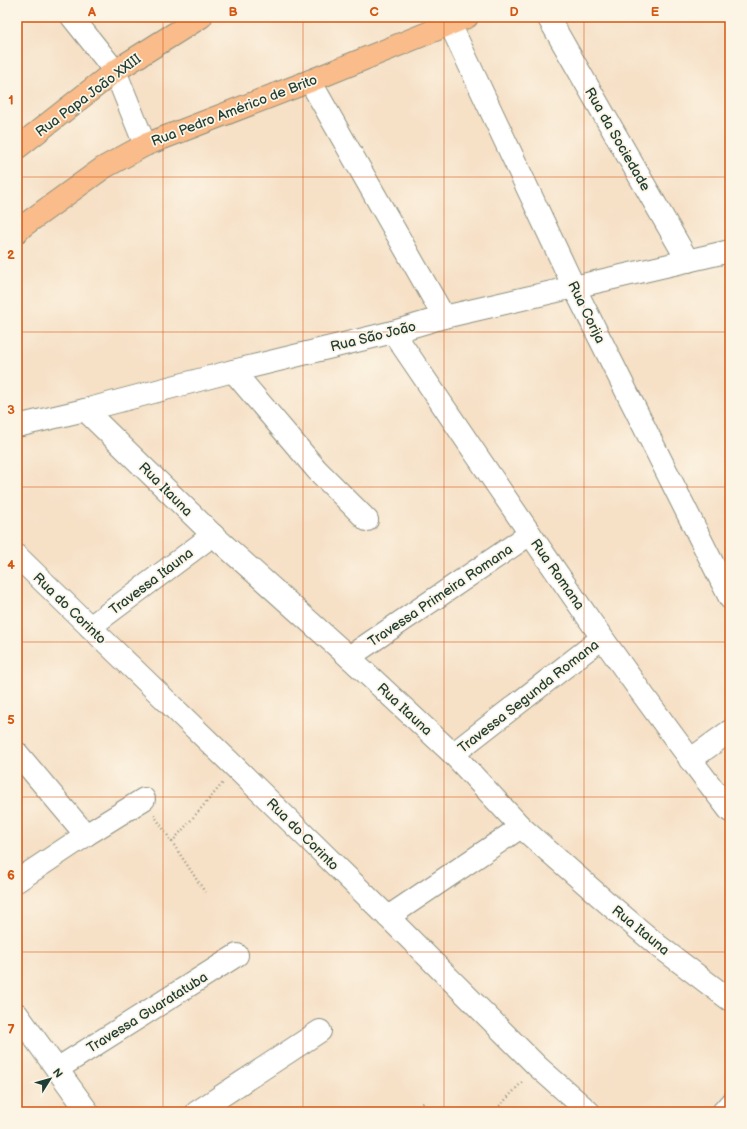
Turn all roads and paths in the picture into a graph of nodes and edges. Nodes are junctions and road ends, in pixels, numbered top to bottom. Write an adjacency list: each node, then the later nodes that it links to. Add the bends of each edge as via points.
1 (72, 17): 5 (street)
2 (201, 17): 5 (main road, Rua Papa João XXIII)
3 (548, 17): 11 (street, Rua da Sociedade)
4 (459, 21): 6 (main road, Rua Pedro Américo de Brito); 12 (street, Rua Corija)
5 (115, 71): 7 (street); 8 (main road, Rua Papa João XXIII)
6 (310, 81): 7 (main road, Rua Pedro Américo de Brito); 13 (street)
7 (145, 145): 9 (main road, Rua Pedro Américo de Brito, via 103,168)
8 (17, 148)
9 (19, 225)
10 (727, 258): 11 (street, Rua São João)
11 (688, 261): 12 (street, Rua São João)
12 (574, 287): 13 (street, Rua São João); 22 (street, Rua Corija)
13 (444, 317): 14 (street, Rua São João)
14 (393, 332): 15 (street, Rua São João); 19 (street, Rua Romana)
15 (233, 371): 16 (street, Rua São João); 18 (street, via 317,470)
16 (85, 410): 17 (street, Rua São João); 20 (street, Rua Itauna)
17 (17, 426)
18 (367, 520)
19 (530, 534): 24 (street, Rua Romana); 25 (street, Travessa Primeira Romana)
20 (213, 535): 23 (street, Travessa Itauna); 25 (street, Rua Itauna)
21 (17, 556): 23 (street, Rua do Corinto)
22 (730, 598)
23 (90, 628): 30 (street, Rua do Corinto)
24 (602, 638): 28 (street, Travessa Segunda Romana); 29 (street, Rua Romana)
25 (349, 657): 28 (street, Rua Itauna)
26 (730, 731): 29 (street)
27 (17, 752): 34 (street)
28 (453, 754): 33 (street, Rua Itauna)
29 (690, 760): 32 (street, Rua Romana)
30 (236, 768): 35 (path); 38 (street, Rua do Corinto)
31 (144, 799): 34 (street); 35 (path)
32 (730, 811)
33 (521, 827): 38 (street); 40 (street, Rua Itauna, via 656,944)
34 (86, 835): 36 (street)
35 (172, 842): 37 (path)
36 (17, 881)
37 (205, 892)
38 (388, 917): 43 (street, Rua do Corinto)
39 (237, 955): 44 (street, Travessa Guaratatuba)
40 (730, 1000)
41 (17, 1014): 44 (street)
42 (320, 1031): 48 (street)
43 (537, 1066): 50 (path); 51 (street, Rua do Corinto)
44 (57, 1069): 47 (street)
45 (424, 1102): 49 (path)
46 (730, 1104): 52 (street)
47 (88, 1112)
48 (197, 1112)
49 (414, 1112)
50 (494, 1112)
51 (588, 1112)
52 (723, 1112)

